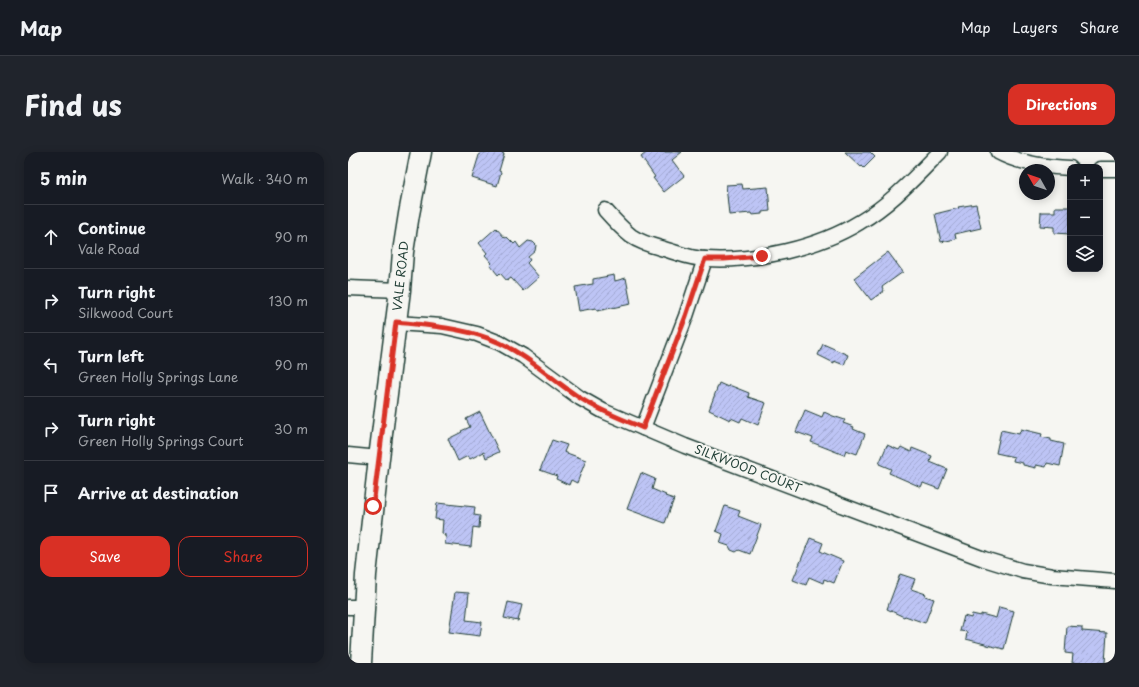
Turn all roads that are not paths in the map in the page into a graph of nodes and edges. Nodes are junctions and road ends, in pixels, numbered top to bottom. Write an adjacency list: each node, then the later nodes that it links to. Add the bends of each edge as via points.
1 (421, 152): 10 (main road, VALE ROAD, via 403,252)
2 (940, 152): 8 (street, via 878,210 860,223 829,238 796,249 762,256)
3 (998, 152): 4 (street, via 1016,160)
4 (1067, 168)
5 (1103, 169): 6 (street)
6 (1115, 169)
7 (605, 210): 8 (street, via 631,236 642,242)
8 (705, 259): 12 (street)
9 (348, 288): 10 (street)
10 (400, 290): 11 (main road, VALE ROAD)
11 (396, 322): 12 (street, SILKWOOD COURT, via 442,326 477,334 500,343 523,356 580,398); 14 (main road, VALE ROAD)
12 (643, 428): 15 (street, SILKWOOD COURT, via 984,560 1052,576)
13 (348, 455): 14 (street)
14 (379, 458): 16 (main road, VALE ROAD, via 366,575)
15 (1115, 581)
16 (356, 607): 17 (main road, VALE ROAD)
17 (361, 663)

